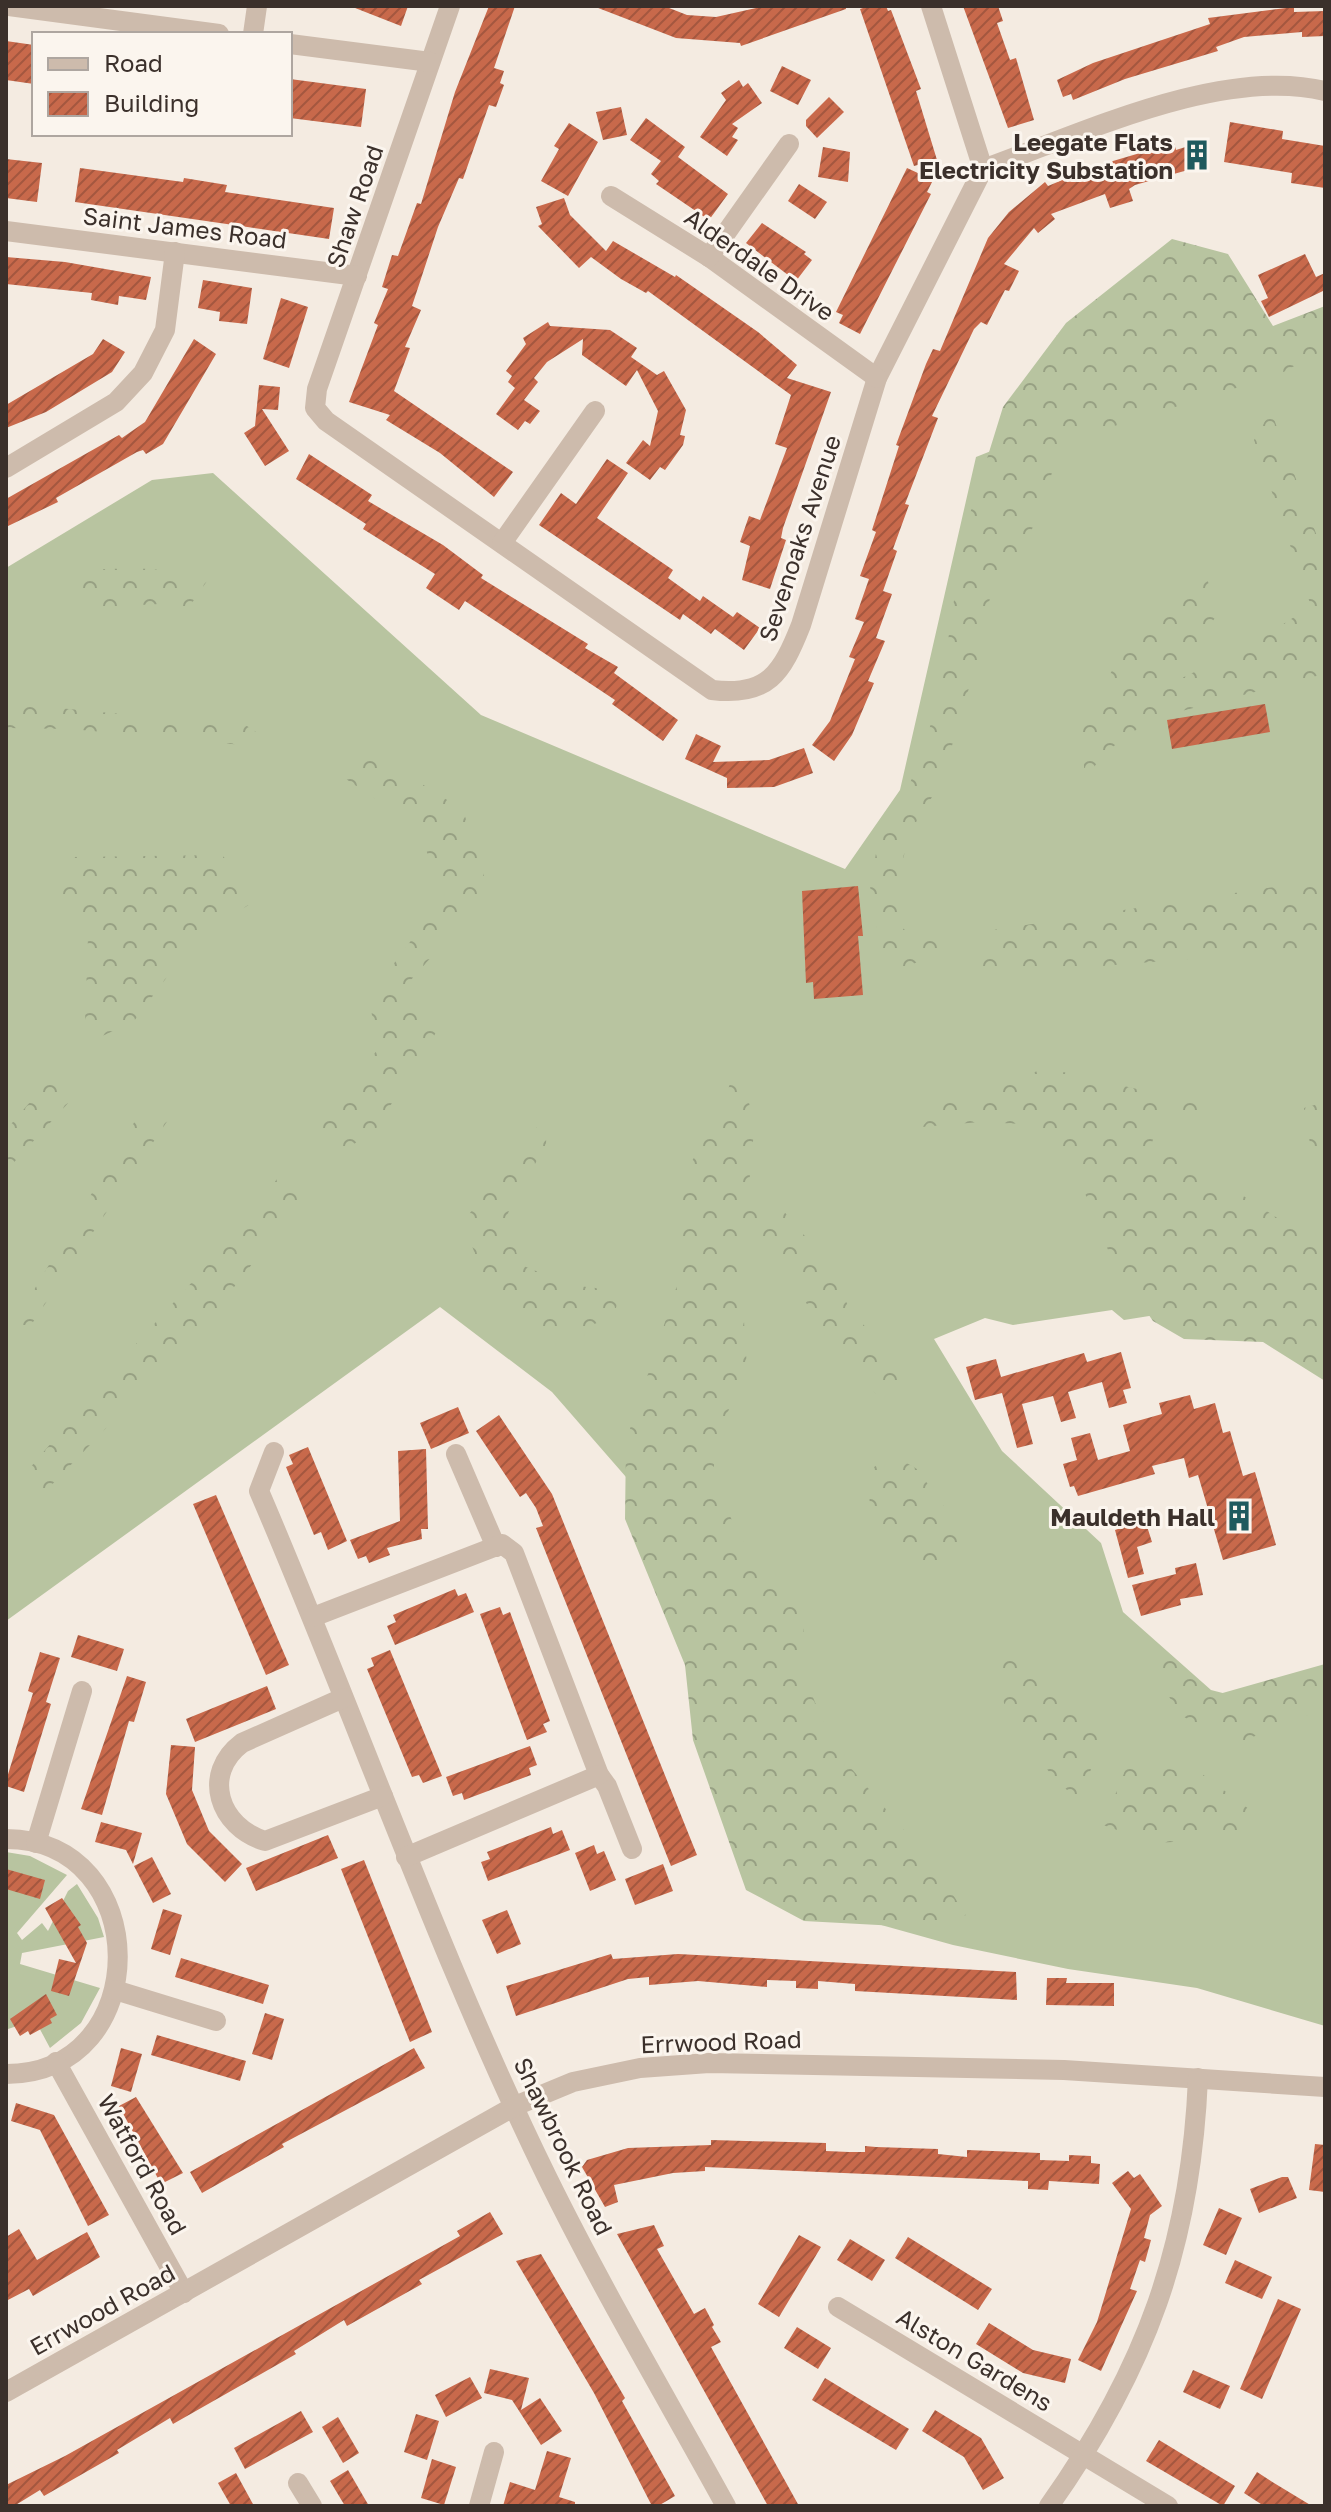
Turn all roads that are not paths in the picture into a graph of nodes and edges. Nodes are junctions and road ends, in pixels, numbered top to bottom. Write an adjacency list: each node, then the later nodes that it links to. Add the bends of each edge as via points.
1 (9, 6): 5 (street)
2 (257, 6): 7 (street)
3 (450, 6): 9 (street, Shaw Road)
4 (931, 6): 12 (street)
5 (57, 9): 6 (street)
6 (206, 32)
7 (253, 32)
8 (292, 44): 9 (street)
9 (430, 62): 17 (street, Shaw Road)
10 (1325, 91): 12 (street, via 1284,83 1230,87)
11 (789, 144): 16 (street)
12 (983, 169): 18 (street, Sevenoaks Avenue)
13 (611, 196): 16 (street, Alderdale Drive)
14 (6, 231): 15 (street, Saint James Road)
15 (175, 252): 17 (street, Saint James Road); 21 (street, via 165,330 143,373 116,402)
16 (709, 257): 18 (street, Alderdale Drive)
17 (357, 276): 20 (street, Shaw Road, via 317,389 315,408)
18 (877, 378): 22 (street, Sevenoaks Avenue, via 801,625 787,661 764,685 738,693 712,690)
19 (595, 411): 22 (street)
20 (326, 421): 22 (street, Sevenoaks Avenue)
21 (6, 468)
22 (502, 543)
23 (274, 1452): 26 (street, Shawbrook Road, via 259,1491)
24 (456, 1454): 25 (street)
25 (496, 1547): 26 (street); 29 (street, via 502,1544 514,1553)
26 (313, 1617): 28 (street, Shawbrook Road)
27 (82, 1691): 32 (street)
28 (343, 1698): 30 (street, Shawbrook Road); 30 (street, via 242,1743 220,1765 221,1798 238,1826 265,1841)
29 (599, 1775): 33 (street); 34 (street)
30 (383, 1796): 34 (street, Shawbrook Road)
31 (6, 1839): 32 (street)
32 (36, 1843): 35 (street, via 76,1865 106,1900 119,1944)
33 (632, 1849)
34 (406, 1857): 41 (street, Shawbrook Road)
35 (115, 1990): 36 (street); 37 (street, via 99,2024)
36 (216, 2021)
37 (56, 2062): 38 (street); 42 (street, Watford Road)
38 (6, 2074)
39 (1198, 2078): 40 (street, Errwood Road); 41 (street, Errwood Road, via 709,2063 640,2068 573,2082); 46 (street, via 1190,2179 1177,2249 1131,2369)
40 (1325, 2087)
41 (515, 2106): 42 (street, Errwood Road); 50 (street, Shawbrook Road, via 581,2242)
42 (184, 2293): 44 (street, Errwood Road)
43 (838, 2307): 46 (street, Alston Gardens)
44 (6, 2392)
45 (494, 2452): 49 (street)
46 (1085, 2456): 51 (street); 52 (street, Alston Gardens)
47 (298, 2483): 48 (street)
48 (312, 2506)
49 (479, 2506)
50 (726, 2506)
51 (1049, 2506)
52 (1168, 2506)

